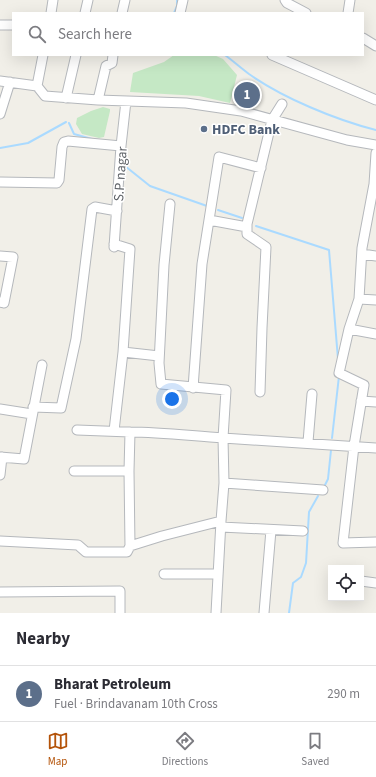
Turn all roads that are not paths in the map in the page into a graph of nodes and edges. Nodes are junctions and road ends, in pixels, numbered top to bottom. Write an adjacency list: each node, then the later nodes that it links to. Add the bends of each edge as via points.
1 (53, 0): 7 (street)
2 (88, 0): 8 (street)
3 (125, 0): 9 (street)
4 (183, 0): 10 (street)
5 (350, 0): 13 (street)
6 (286, 2): 11 (street); 12 (street)
7 (51, 12)
8 (85, 12)
9 (122, 12)
10 (180, 12)
11 (284, 12)
12 (304, 12)
13 (348, 12)
14 (0, 25): 15 (street)
15 (12, 25)
16 (364, 39): 17 (street)
17 (376, 46)
18 (43, 56): 23 (street)
19 (76, 56): 24 (street)
20 (113, 56): 25 (street, via 112,63 106,66)
21 (274, 56): 26 (street)
22 (5, 81): 23 (street); 29 (street)
23 (37, 86): 24 (street, via 45,96)
24 (66, 98): 25 (street)
25 (98, 100): 27 (street)
26 (376, 100)
27 (126, 101): 30 (street, via 186,103 241,111); 32 (street, S.P nagar)
28 (282, 104): 30 (street)
29 (0, 114)
30 (272, 120): 31 (street); 34 (street)
31 (376, 145)
32 (121, 146): 35 (street, via 64,142 57,183); 37 (street, S.P nagar)
33 (376, 153): 40 (street, via 374,184)
34 (260, 168): 38 (street, via 219,157); 39 (street)
35 (0, 182)
36 (170, 204): 49 (street)
37 (117, 211): 48 (street, S.P nagar, via 114,245 130,249); 57 (street, via 95,207 92,209 76,339 61,408)
38 (209, 220): 39 (street); 51 (street, via 202,264)
39 (247, 227): 52 (street, via 248,234 266,247)
40 (362, 254): 42 (street); 43 (street)
41 (0, 256): 45 (street, via 13,257 4,303)
42 (376, 256)
43 (359, 298): 44 (street); 46 (street)
44 (376, 300)
45 (0, 302)
46 (349, 329): 47 (street); 54 (street, via 339,373 364,385)
47 (376, 334)
48 (122, 352): 49 (street); 59 (street)
49 (159, 356): 51 (street, via 161,384)
50 (42, 365): 57 (street)
51 (193, 388): 61 (street, via 226,390)
52 (260, 392)
53 (312, 394): 62 (street)
54 (362, 401): 55 (street); 63 (street)
55 (376, 402)
56 (0, 409): 57 (street)
57 (32, 410): 65 (street, via 24,459)
58 (77, 430): 59 (street)
59 (114, 432): 60 (street)
60 (130, 432): 61 (street); 67 (street)
61 (223, 438): 62 (street); 69 (street)
62 (308, 442): 63 (street)
63 (354, 446): 64 (street); 75 (street, via 343,543)
64 (376, 448)
65 (1, 457): 68 (street)
66 (74, 471): 67 (street)
67 (129, 471): 76 (street)
68 (0, 475)
69 (224, 483): 70 (street); 71 (street)
70 (323, 490)
71 (221, 524): 72 (street); 76 (street, via 162,536); 78 (street)
72 (271, 530): 73 (street); 84 (street)
73 (304, 531)
74 (0, 541): 76 (street, via 78,545 86,552 127,552)
75 (376, 542)
76 (130, 546)
77 (164, 574): 78 (street)
78 (218, 574): 83 (street)
79 (364, 582): 80 (street)
80 (376, 583)
81 (0, 592): 82 (street, via 120,590)
82 (120, 613)
83 (216, 613)
84 (264, 613)

